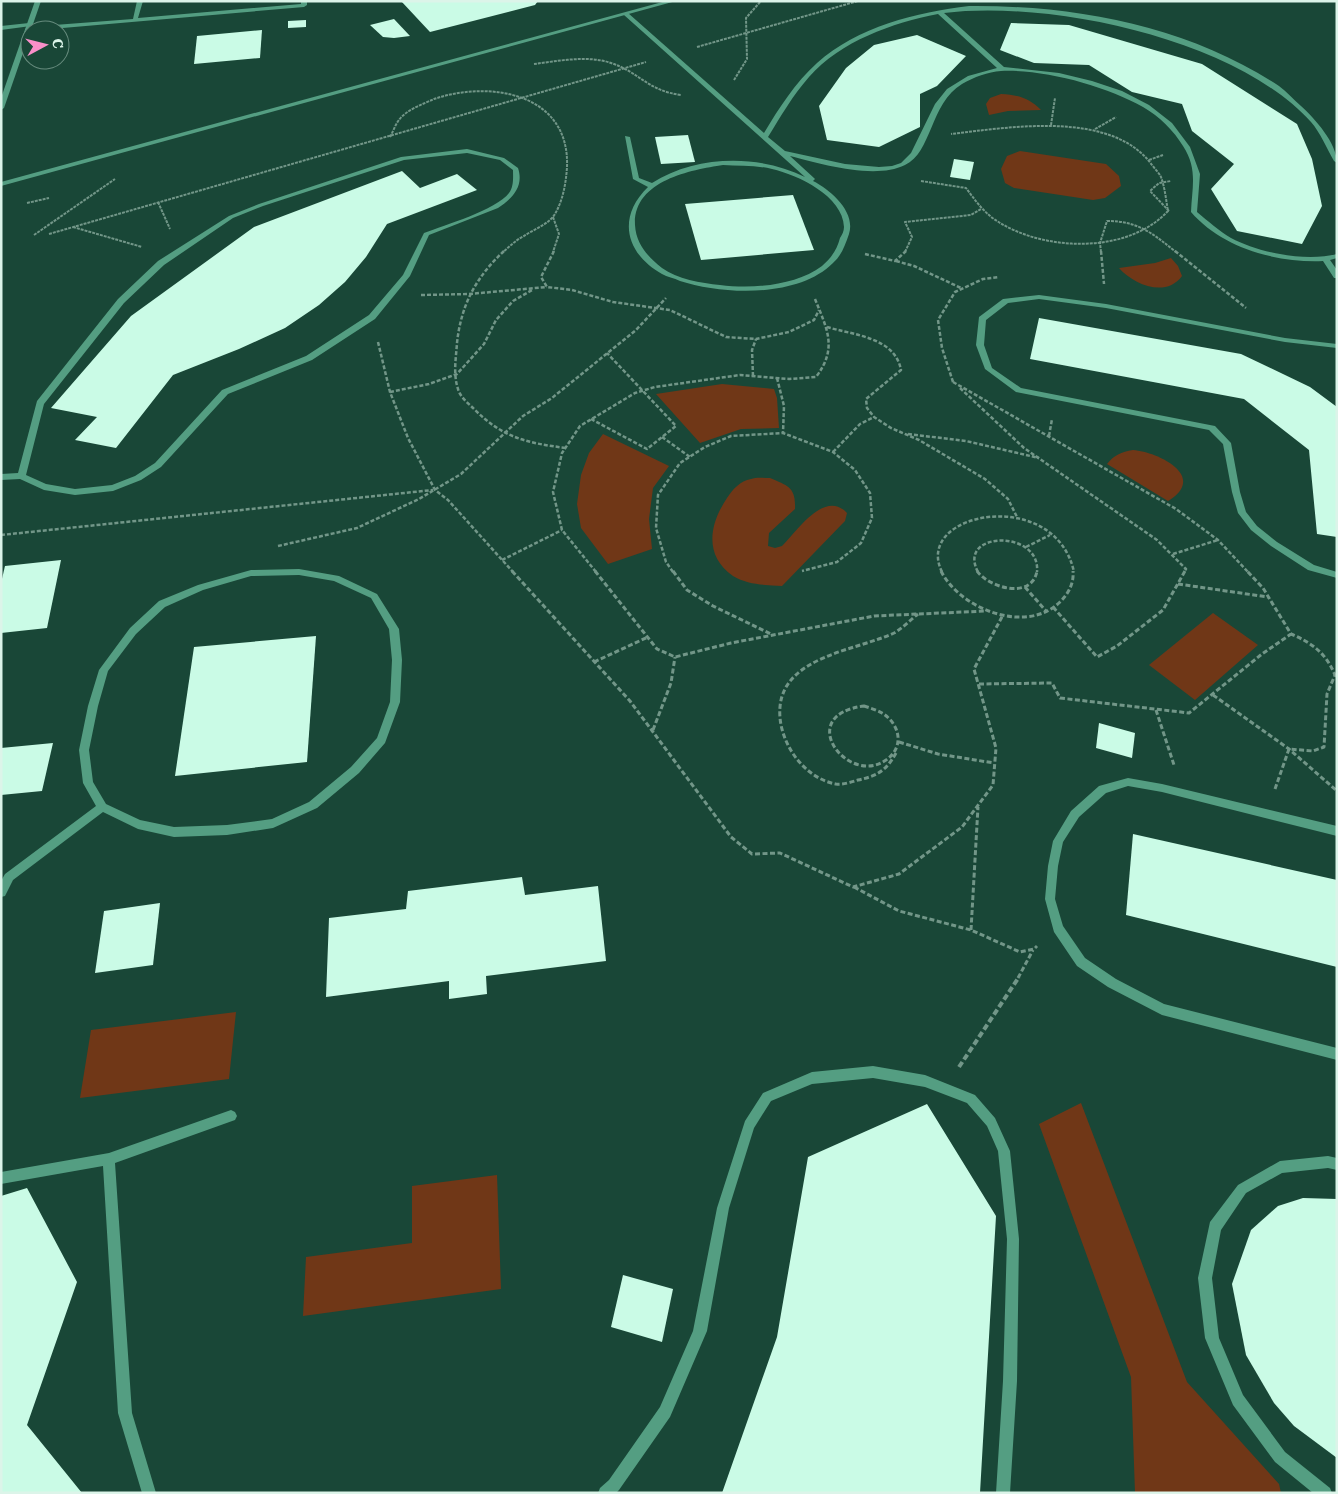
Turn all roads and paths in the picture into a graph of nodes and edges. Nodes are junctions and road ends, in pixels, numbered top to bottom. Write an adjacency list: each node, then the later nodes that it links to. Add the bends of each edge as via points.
1 (38, 1): 9 (street)
2 (140, 1): 10 (street)
3 (304, 1): 10 (street, via 304,5)
4 (673, 1): 8 (street)
5 (761, 1): 14 (path, via 746,18)
6 (858, 1): 14 (path)
7 (939, 12): 19 (street); 28 (street, via 873,32 823,59 800,82); 33 (street, via 970,8 1052,11 1097,17 1188,42 1239,66 1305,110 1331,144)
8 (626, 14): 16 (street); 35 (street)
9 (31, 20)
10 (136, 20): 11 (street)
11 (70, 24)
12 (20, 27): 13 (street)
13 (1, 28)
14 (747, 33): 16 (path); 21 (path, via 747,59 742,70 733,82)
15 (20, 53): 25 (street)
16 (672, 54): 18 (path); 21 (street)
17 (529, 65): 18 (path, via 564,61 610,62)
18 (623, 68): 21 (path, via 650,88 671,95 702,94); 24 (path)
19 (1002, 69): 20 (street); 30 (street, via 961,82 944,95)
20 (1059, 76): 26 (path); 51 (street, via 1114,91 1160,114 1187,144 1198,176 1194,212 1210,228 1228,240 1264,254)
21 (712, 90): 28 (street)
22 (434, 92): 23 (path)
23 (439, 96): 24 (path, via 485,91); 27 (path, via 397,120)
24 (524, 97): 27 (path); 42 (path, via 546,108 559,128 567,155 564,196)
25 (1, 108)
26 (1051, 125): 30 (path); 44 (path, via 1095,129 1117,137 1143,153 1167,190 1168,211)
27 (390, 135): 32 (path, via 393,147); 43 (path)
28 (766, 136): 31 (street)
29 (627, 137): 37 (street, via 636,179)
30 (924, 137): 34 (street, via 917,151)
31 (786, 154): 34 (street, via 820,163 870,169); 38 (street)
32 (404, 158): 49 (street, via 231,217); 63 (street, via 467,151 487,154 516,169 517,181 512,194 499,204 426,234 406,276)
33 (1337, 161)
34 (902, 165): 41 (path, via 918,180 966,188)
35 (1, 184)
36 (98, 184): 46 (path, via 116,179)
37 (652, 186): 38 (street, via 673,174 723,163 760,165 788,171); 55 (street, via 638,200 630,222 633,242 664,273)
38 (820, 186): 48 (street, via 841,208 847,228)
39 (54, 196): 40 (path)
40 (28, 204)
41 (981, 209): 47 (path, via 1003,225 1034,237); 52 (path, via 971,215 905,222 912,236 905,253)
42 (553, 217): 59 (path, via 560,228 558,243 541,277); 62 (path, via 498,255)
43 (73, 227): 45 (path); 49 (path)
44 (1147, 229): 47 (path, via 1133,236); 47 (path, via 1122,221 1107,222); 66 (path)
45 (49, 234)
46 (34, 235)
47 (1100, 243): 58 (path)
48 (841, 249): 52 (path); 56 (street, via 830,263)
49 (172, 255): 89 (street, via 120,300 40,404)
50 (1337, 256): 51 (street)
51 (1326, 260): 53 (street)
52 (895, 261): 60 (path)
53 (1337, 276)
54 (1000, 277): 60 (path, via 983,279)
55 (683, 279): 56 (street, via 728,290 766,289); 65 (path)
56 (803, 279): 67 (path)
57 (1095, 279): 58 (path)
58 (1104, 280): 64 (path)
59 (547, 287): 61 (path); 65 (path)
60 (962, 288): 76 (path, via 955,292 938,320 942,348)
61 (532, 290): 62 (path); 73 (path, via 513,300 496,320 484,344)
62 (469, 294): 63 (path); 73 (path, via 458,331)
63 (390, 296): 68 (street)
64 (1106, 306): 71 (street, via 1285,340); 102 (street, via 1039,297 1006,301 982,319 980,345 989,370 1019,390 1212,428 1227,443 1242,513 1254,528 1311,568)
65 (655, 309): 70 (path, via 670,310 726,337); 72 (path, via 636,330)
66 (1247, 309)
67 (819, 310): 69 (path); 70 (path, via 814,320 790,332)
68 (372, 317): 78 (path); 89 (street, via 309,358 225,392 158,465 138,478 113,488 75,492 44,488)
69 (826, 327): 75 (path, via 830,348 824,368 816,376); 79 (path, via 881,344 894,352 899,360 901,370 866,399 867,408)
70 (756, 338): 74 (path, via 752,350)
71 (1337, 346)
72 (607, 353): 77 (path); 83 (path)
73 (456, 374): 78 (path, via 429,384); 83 (path, via 458,392)
74 (753, 376): 75 (path); 77 (path, via 740,374 686,381)
75 (776, 378): 81 (path, via 784,406)
76 (953, 382): 88 (path); 96 (path, via 1176,509)
77 (641, 391): 80 (path); 84 (path, via 676,426)
78 (390, 392): 91 (path, via 408,438)
79 (874, 417): 82 (path); 86 (path, via 860,424)
80 (591, 420): 84 (path, via 647,449); 85 (path, via 580,426)
81 (783, 433): 86 (path); 87 (path, via 731,436)
82 (904, 434): 88 (path, via 949,438); 92 (path, via 985,479 1008,499)
83 (502, 435): 85 (path, via 534,445); 91 (path, via 460,474)
84 (662, 437): 87 (path)
85 (566, 448): 93 (path, via 553,492)
86 (833, 452): 100 (path, via 855,470 870,493 872,518 861,543 837,562)
87 (690, 457): 111 (path, via 680,463 658,495 656,528 666,562 687,590)
88 (1039, 458): 98 (path)
89 (20, 476): 90 (street)
90 (1, 477)
91 (435, 490): 95 (path); 99 (path); 101 (path, via 358,528 271,548 257,557)
92 (1018, 519): 94 (path); 107 (path, via 992,515 975,518 947,533 940,546 938,560 952,590)
93 (562, 530): 99 (path); 113 (path)
94 (1050, 534): 97 (path); 106 (path, via 1060,542 1074,570 1073,583 1067,595)
95 (1, 535)
96 (1218, 540): 98 (path); 105 (path)
97 (1026, 547): 104 (path, via 1035,554 1039,573); 104 (path, via 1010,540 992,540 975,551 973,561 977,571 998,587)
98 (1173, 554): 103 (path, via 1186,569)
99 (502, 560): 115 (path)
100 (802, 571)
101 (251, 573): 128 (street, via 201,587 162,604 133,631 104,670 84,750 88,783); 128 (street, via 299,572 336,578 374,596 394,630 397,660 395,702 381,740 355,770 313,805 273,823 227,830 174,832 138,824)
102 (1337, 576)
103 (1178, 584): 105 (path); 106 (path, via 1163,610 1117,646 1097,657)
104 (1024, 587): 108 (path)
105 (1268, 597): 112 (path)
106 (1053, 607): 108 (path)
107 (986, 611): 109 (path); 110 (path)
108 (1046, 611): 110 (path, via 1025,616)
109 (918, 614): 111 (path, via 874,616); 122 (path, via 896,632 820,659 796,675 781,695 780,721 787,747 817,776 838,785 873,777 887,770)
110 (1003, 615): 116 (path, via 974,669)
111 (772, 634): 114 (path)
112 (1291, 634): 117 (path); 121 (path, via 1312,642 1330,660 1335,675 1326,694 1324,747 1312,751)
113 (648, 637): 114 (path, via 657,648); 115 (path)
114 (675, 657): 119 (path, via 671,683)
115 (594, 662): 119 (path, via 630,700)
116 (979, 684): 118 (path, via 1052,683 1060,698); 123 (path, via 996,748)
117 (1212, 695): 118 (path, via 1189,713); 121 (path)
118 (1156, 710): 124 (path)
119 (652, 731): 130 (path, via 731,837 752,854 780,853)
120 (900, 742): 122 (path); 122 (path, via 895,724 879,710 850,707 838,713 831,722 831,744 849,761 876,765); 123 (path, via 938,754)
121 (1289, 748): 125 (path); 126 (path)
122 (896, 753)
123 (994, 763): 127 (path, via 993,785)
124 (1175, 769)
125 (1337, 791)
126 (1274, 795)
127 (978, 806): 130 (path, via 962,827 899,874); 133 (path)
128 (102, 807): 131 (street, via 9,877)
129 (1337, 831): 132 (street, via 1162,788 1128,782 1103,789 1075,814 1058,841 1052,866 1050,899)
130 (853, 887): 133 (path, via 899,911)
131 (1, 892)
132 (1058, 928): 134 (path); 135 (street, via 1081,962 1112,983 1162,1009)
133 (971, 930): 134 (path, via 1020,952)
134 (1034, 949): 136 (path)
135 (1337, 1054)
136 (946, 1088): 142 (street, via 873,1072 812,1078 767,1097 750,1125 723,1208 700,1331 665,1412); 143 (street, via 972,1099 991,1122 1004,1151 1012,1239 1010,1381)
137 (231, 1116): 138 (street)
138 (109, 1159): 140 (street); 141 (street, via 124,1413)
139 (1337, 1164): 144 (street, via 1280,1167 1242,1189 1215,1227 1205,1278 1212,1338 1238,1400 1280,1457)
140 (1, 1178)
141 (149, 1493)
142 (605, 1493)
143 (1003, 1493)
144 (1325, 1493)

